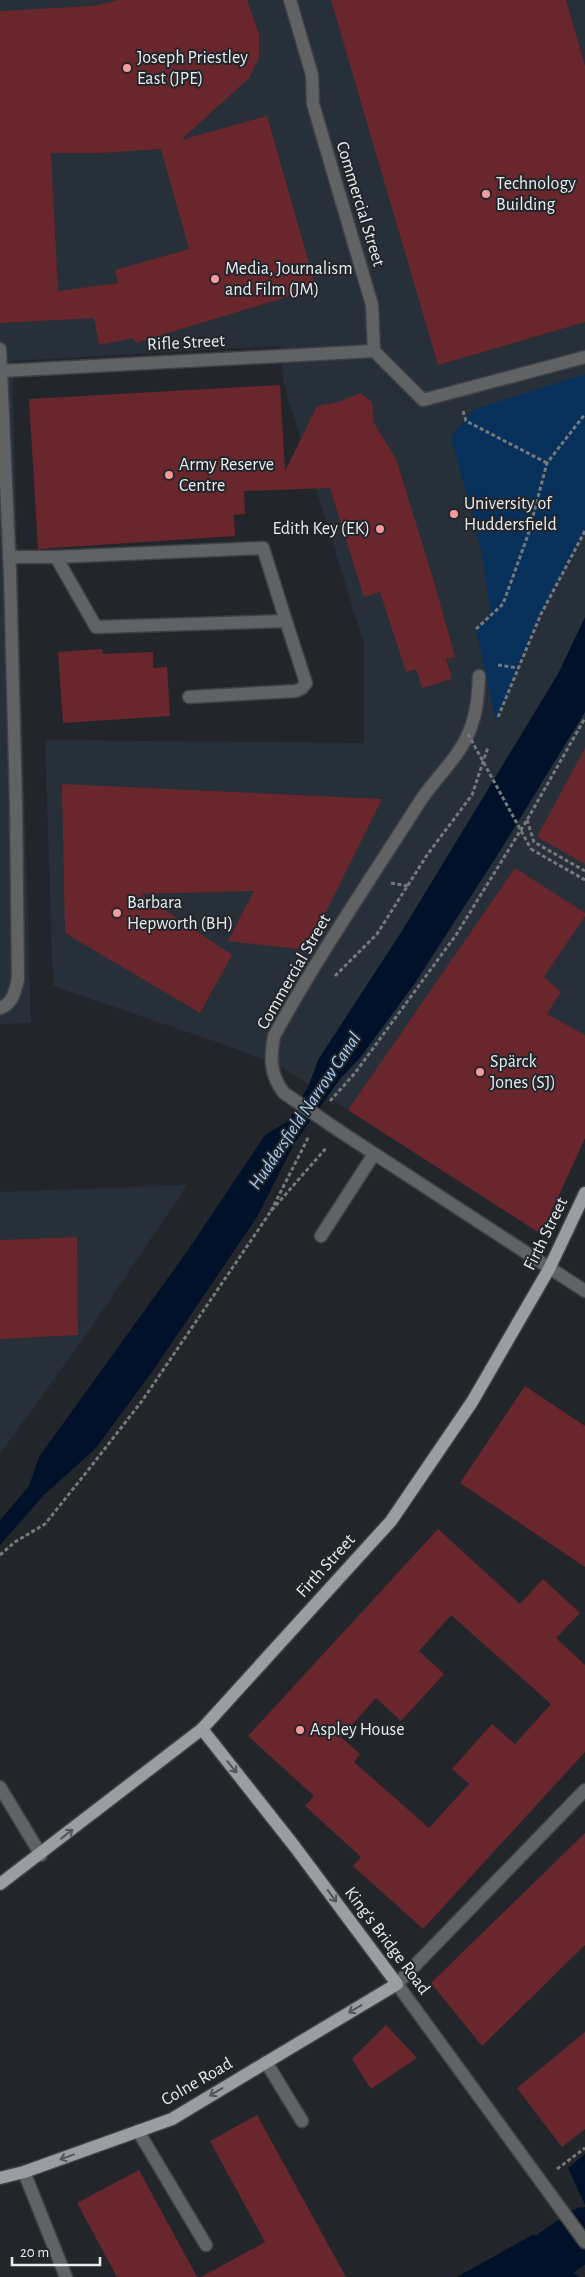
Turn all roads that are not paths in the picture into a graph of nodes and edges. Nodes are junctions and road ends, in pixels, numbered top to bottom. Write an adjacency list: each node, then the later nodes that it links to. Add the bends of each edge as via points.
1 (290, 0): 3 (street, Commercial Street, via 312,75 312,104 372,305)
2 (0, 349): 5 (street)
3 (374, 350): 4 (street, via 423,400); 5 (street, Rifle Street)
4 (585, 357)
5 (1, 371): 6 (street)
6 (2, 437): 7 (street)
7 (9, 557): 8 (street); 12 (street, via 18,979 14,996)
8 (56, 557): 9 (street, via 96,627); 9 (street, via 263,548)
9 (286, 620): 11 (street, via 306,683 302,688)
10 (479, 676): 13 (street, Commercial Street, bridge, via 477,709 468,734 420,800 274,1036 271,1055 275,1081 284,1093)
11 (189, 697)
12 (0, 1008)
13 (374, 1154): 15 (street); 16 (street, Commercial Street)
14 (585, 1193): 16 (main road, Firth Street)
15 (321, 1236)
16 (549, 1269): 17 (street, Commercial Street); 18 (main road, Firth Street, via 472,1402 391,1520)
17 (585, 1292)
18 (202, 1729): 21 (main road, Firth Street, one-way to 18); 23 (main road, King's Bridge Road, one-way to 23, via 296,1847)
19 (0, 1786): 21 (street)
20 (585, 1790): 23 (street)
21 (41, 1855): 22 (main road, Firth Street)
22 (0, 1884)
23 (397, 1984): 24 (main road, Colne Road, one-way to 24); 29 (street, King's Bridge Road)
24 (266, 2062): 25 (street); 26 (main road, Colne Road, one-way to 26, via 172,2118)
25 (302, 2121)
26 (138, 2131): 27 (main road, Colne Road, one-way to 27); 30 (street)
27 (24, 2172): 28 (main road, Colne Road); 31 (street)
28 (0, 2178)
29 (585, 2242)
30 (206, 2245)
31 (66, 2277)

